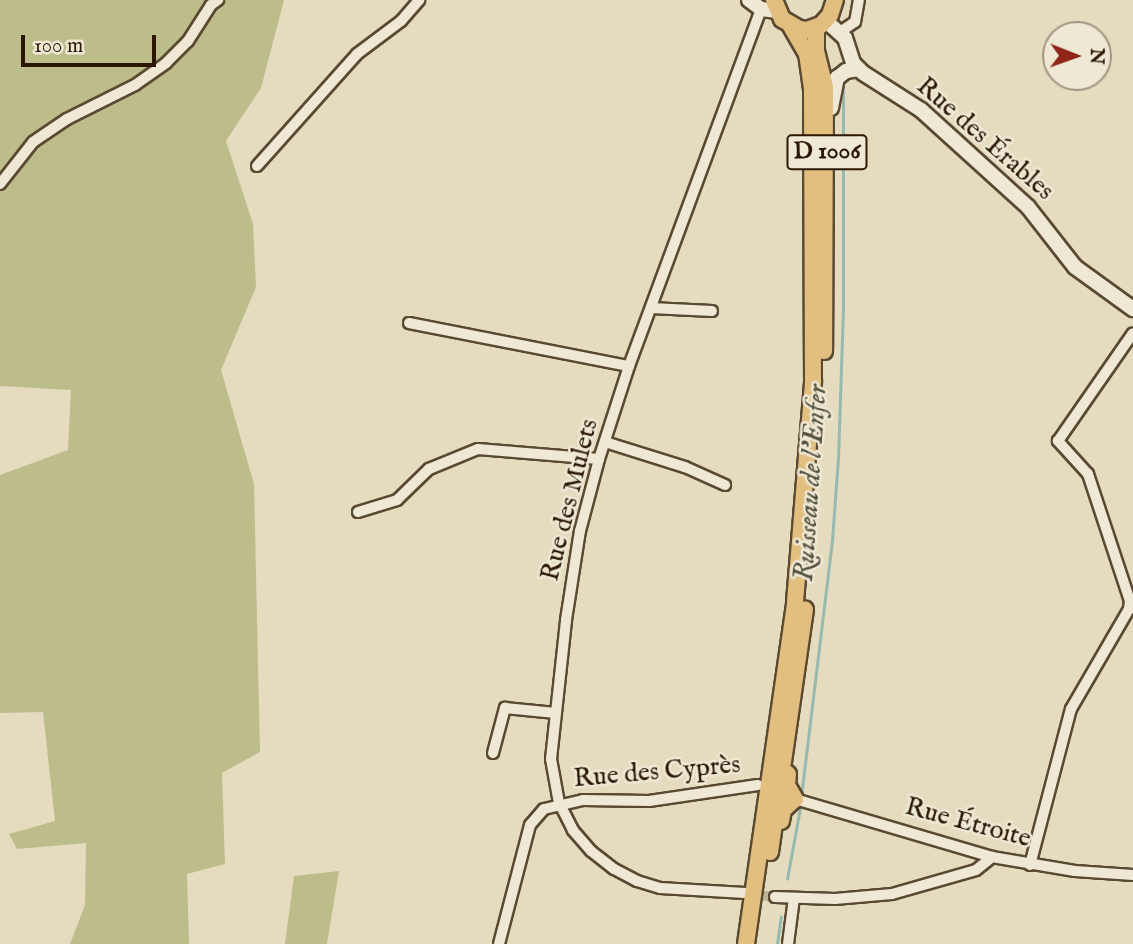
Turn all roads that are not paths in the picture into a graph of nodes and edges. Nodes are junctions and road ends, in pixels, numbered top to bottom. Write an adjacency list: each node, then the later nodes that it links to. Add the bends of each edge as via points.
1 (218, 0): 12 (street, via 166,63 33,142)
2 (419, 0): 11 (street, via 401,21 357,54)
3 (835, 0): 6 (main road)
4 (859, 0): 8 (street, via 855,22)
5 (765, 5): 7 (main road); 15 (street, Rue des Mulets)
6 (821, 24): 7 (main road, via 799,29); 8 (street, Rue des Érables); 10 (main road, D 1006, via 816,51 825,88)
7 (790, 25): 29 (main road, D 1006, via 807,54 812,89 813,381 802,541)
8 (840, 32): 9 (street, Rue des Érables)
9 (859, 69): 10 (street, via 846,71 835,86); 13 (street, Rue des Érables, via 921,110 1034,213 1075,267)
10 (827, 158): 27 (main road, D 1006, via 819,463)
11 (257, 166)
12 (0, 184)
13 (1116, 295): 14 (street, Rue des Érables); 16 (street, Rue des Érables)
14 (1133, 299)
15 (651, 308): 17 (street); 21 (street, Rue des Mulets)
16 (1133, 309)
17 (712, 311)
18 (409, 323): 21 (street)
19 (1133, 333): 20 (street)
20 (1130, 342): 36 (street, via 1058,441 1093,485 1128,593 1129,609 1071,709)
21 (629, 366): 22 (street, Rue des Mulets)
22 (605, 442): 23 (street, Rue des Mulets); 24 (street)
23 (599, 459): 25 (street, via 478,449 429,469 397,500); 26 (street, Rue des Mulets, via 578,542)
24 (725, 485)
25 (358, 512)
26 (556, 713): 28 (street, via 505,708); 32 (street, Rue des Mulets, via 551,759)
27 (787, 740): 31 (main road, via 787,785); 35 (main road, D 1006)
28 (493, 753)
29 (772, 754): 30 (street, Rue des Cyprès); 33 (main road, D 1006)
30 (758, 785): 32 (street, Rue des Cyprès, via 649,801); 33 (street, Rue des Cyprès)
31 (802, 801): 34 (street, Rue Étroite); 35 (main road, via 783,810 779,839)
32 (559, 803): 38 (street, Rue des Mulets, via 591,851 625,876 670,890); 41 (street, via 544,809 530,825)
33 (766, 805): 42 (main road, D 1006)
34 (992, 857): 36 (street, Rue Étroite); 40 (street, via 976,870 892,894)
35 (769, 860): 43 (main road, D 1006)
36 (1030, 865): 37 (street, Rue Étroite)
37 (1133, 875)
38 (745, 893)
39 (775, 897): 40 (street)
40 (794, 898): 44 (street)
41 (499, 944)
42 (746, 944)
43 (757, 944)
44 (788, 944)

